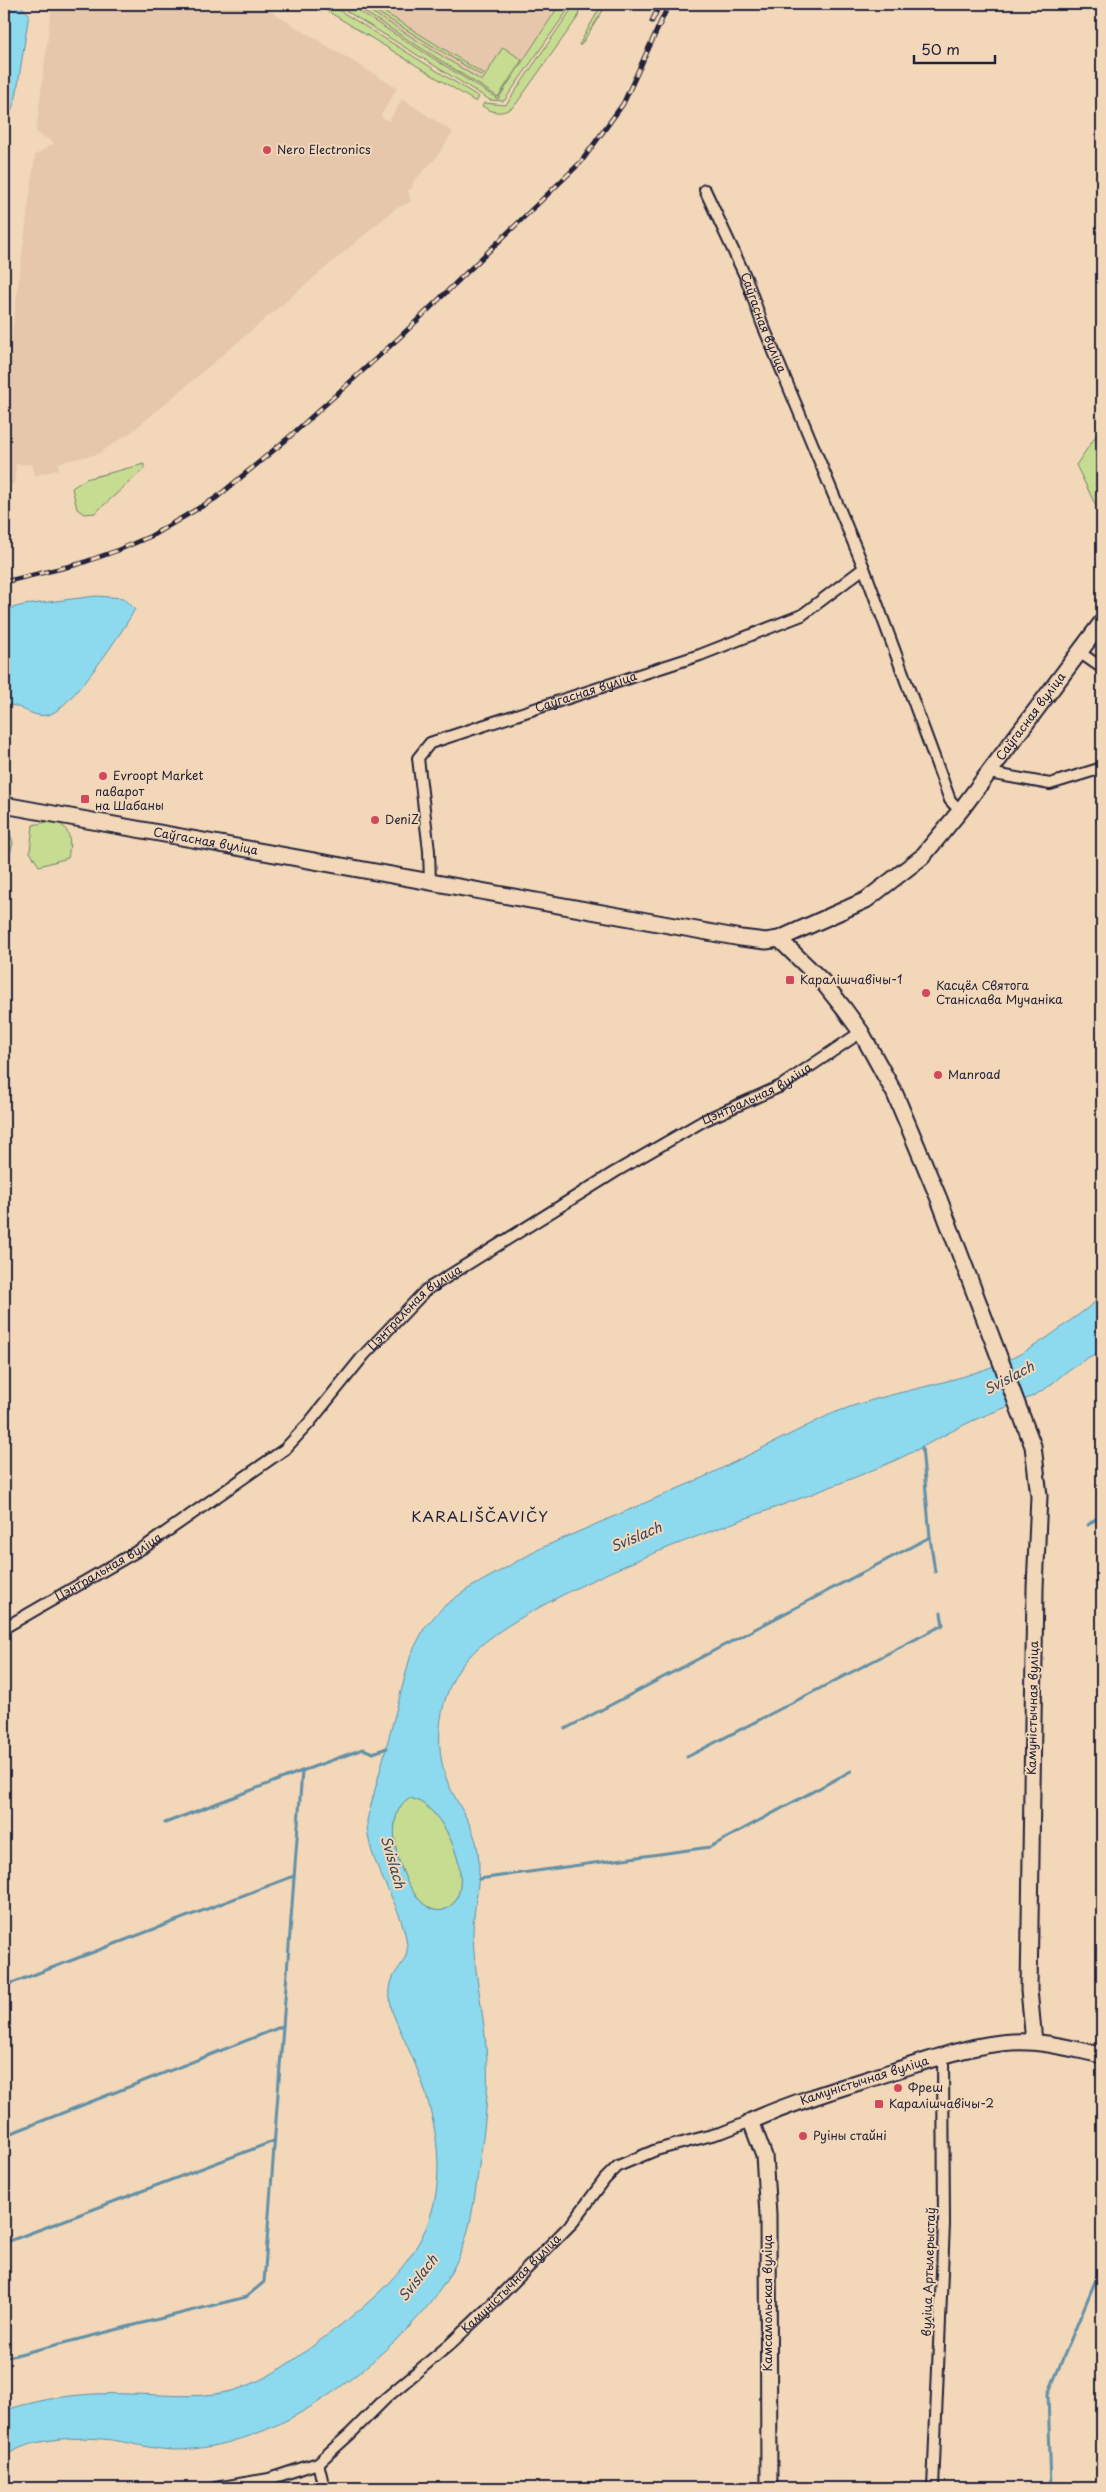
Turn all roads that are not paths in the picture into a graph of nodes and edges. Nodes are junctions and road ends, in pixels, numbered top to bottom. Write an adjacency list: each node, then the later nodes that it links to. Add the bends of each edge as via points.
1 (705, 190): 2 (street, Саўгасная вуліца, via 746,278)
2 (864, 568): 9 (street, Саўгасная вуліца, via 950,800); 10 (street, Саўгасная вуліца, via 802,615 700,655 430,743 418,758)
3 (1102, 622): 4 (street, Саўгасная вуліца)
4 (1080, 652): 5 (street); 7 (street, Саўгасная вуліца)
5 (1102, 668)
6 (1102, 768): 7 (street, via 1050,784)
7 (990, 773): 9 (street, Саўгасная вуліца)
8 (4, 805): 10 (street, Саўгасная вуліца)
9 (960, 811): 11 (street, Саўгасная вуліца, via 922,856 886,886 849,908)
10 (430, 882): 11 (street, Саўгасная вуліца, via 741,938)
11 (780, 939): 12 (street, via 822,981)
12 (861, 1032): 13 (street, Цэнтральная вуліца, via 781,1086 705,1120 426,1290 364,1355 285,1449 146,1546); 14 (street, Камуністычная вуліца, via 905,1116 1027,1429 1036,1464 1039,1496 1029,1990)
13 (4, 1628)
14 (1034, 2042): 15 (street); 16 (street, Камуністычная вуліца, via 1012,2042)
15 (1102, 2055)
16 (943, 2056): 17 (street, Камуністычная вуліца, via 846,2086); 22 (street, вуліца Артылерыстаў, via 944,2224)
17 (751, 2121): 18 (street, Камуністычная вуліца, via 656,2150 618,2166 573,2222 496,2301); 21 (street, Камсамольская вуліца, via 764,2156 768,2214)
18 (318, 2463): 19 (street, Камуністычная вуліца, via 269,2478); 20 (street)
19 (215, 2488)
20 (324, 2488)
21 (770, 2488)
22 (933, 2488)

